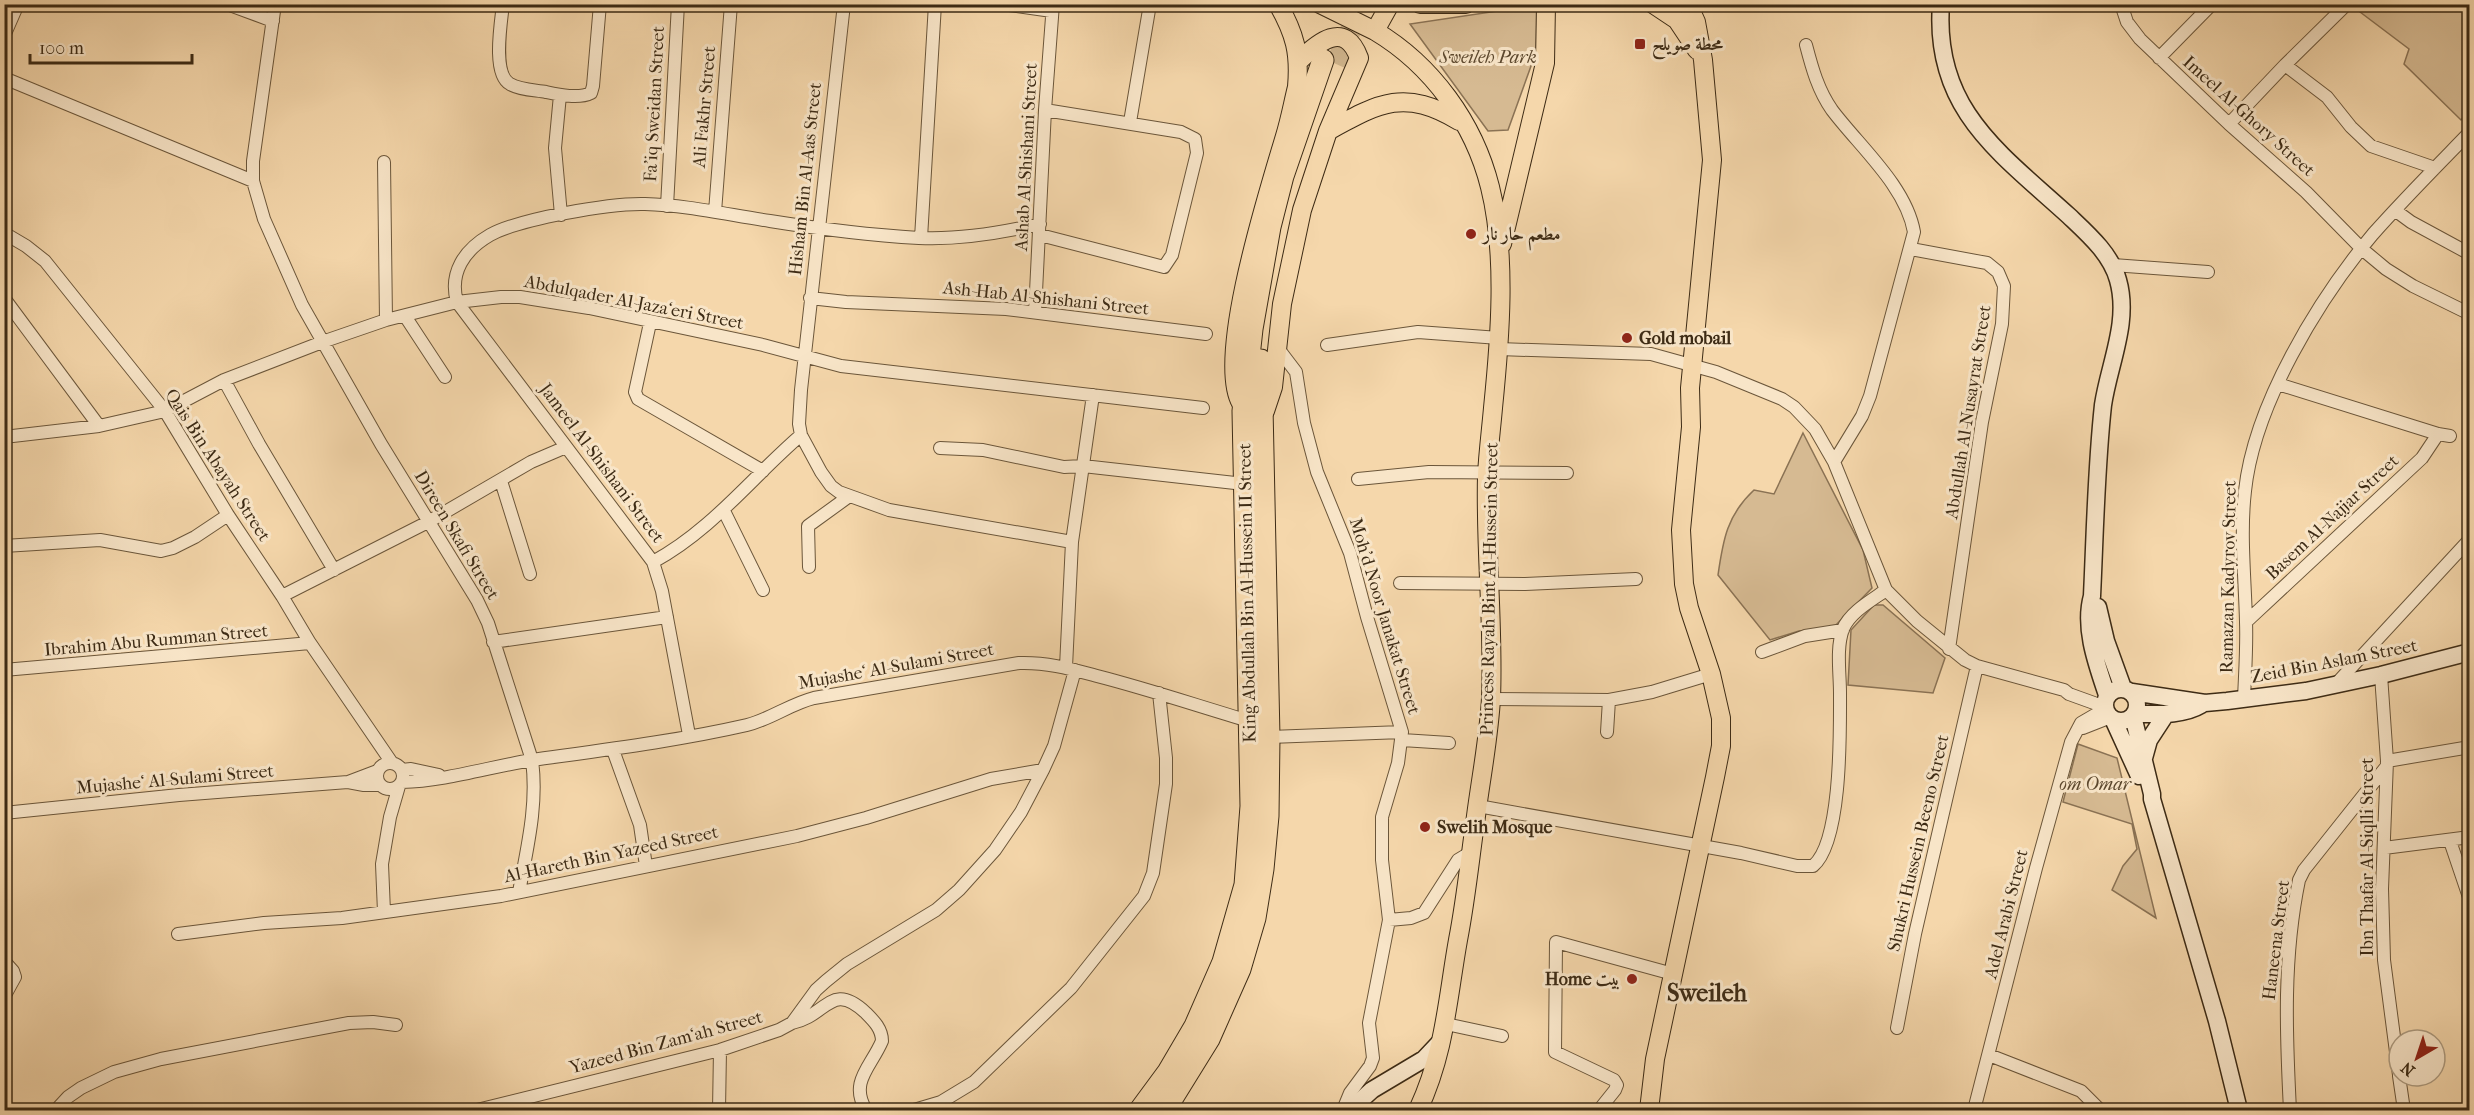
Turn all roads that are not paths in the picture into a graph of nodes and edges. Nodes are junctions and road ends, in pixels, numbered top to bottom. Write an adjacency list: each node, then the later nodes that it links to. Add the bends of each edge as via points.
1 (18, 4): 27 (street)
2 (227, 4): 25 (street)
3 (275, 4): 25 (street, Direen Skafi Street)
4 (503, 4): 35 (street, via 501,74 512,86)
5 (600, 4): 35 (street, via 591,93)
6 (678, 4): 45 (street, Fa'iq Sweidan Street)
7 (731, 4): 47 (street, Ali Fakhr Street)
8 (844, 4): 49 (street, Hisham Bin Al-Aas Street)
9 (934, 4): 52 (street)
10 (1002, 4): 24 (street)
11 (1150, 4): 37 (street)
12 (1278, 4): 31 (main road, via 1293,33)
13 (1390, 4): 26 (main road)
14 (1420, 4): 15 (main road)
15 (1466, 4)
16 (1546, 4): 56 (main road, via 1545,63)
17 (1653, 4): 30 (main road, via 1677,20)
18 (1688, 4): 30 (main road, via 1696,22)
19 (1941, 4): 57 (street, via 1944,57 1949,79 1965,112 1990,142 2095,242)
20 (2121, 4): 29 (street, Imeel Al-Ghory Street, via 2127,22)
21 (2212, 4): 29 (street)
22 (2347, 4): 33 (street)
23 (1321, 5): 26 (main road, Princess Rayah Bint Al-Hussein Street)
24 (1053, 8): 36 (street, Ashab Al-Shishani Street)
25 (273, 21): 44 (street, Direen Skafi Street)
26 (1375, 31): 39 (main road, Princess Rayah Bint Al-Hussein Street, via 1430,75)
27 (4, 36)
28 (1806, 45): 53 (street, via 1826,99 1905,204 1914,232)
29 (2159, 58): 38 (street, Imeel Al-Ghory Street)
30 (1703, 60): 73 (main road, via 1712,160)
31 (1299, 61): 40 (main road, via 1330,38 1346,40 1359,58); 80 (main road, via 1286,136 1253,247 1239,329 1238,398)
32 (1330, 62): 80 (highway, King Abdullah Bin Al-Hussein II Street, via 1286,166 1270,227 1254,318)
33 (2285, 64): 38 (street); 43 (street, via 2327,98 2371,146)
34 (4, 78): 44 (street)
35 (560, 94): 48 (street, via 555,147)
36 (1045, 110): 37 (street); 50 (street, Ashab Al-Shishani Street)
37 (1130, 123): 50 (street, via 1181,132 1195,139 1197,146 1167,265 1159,267)
38 (2229, 124): 54 (street, Imeel Al-Ghory Street, via 2307,192)
39 (1466, 125): 40 (main road, via 1440,109 1402,102 1365,111); 56 (main road, Princess Rayah Bint Al-Hussein Street, via 1491,190)
40 (1328, 131): 71 (main road, via 1296,235)
41 (2469, 132): 43 (street, Ramazan Kadyrov Street)
42 (384, 162): 65 (street)
43 (2435, 168): 46 (street, Ramazan Kadyrov Street)
44 (253, 181): 68 (street, Direen Skafi Street, via 276,248)
45 (667, 206): 47 (street); 48 (street, via 620,206)
46 (2396, 211): 54 (street, Ramazan Kadyrov Street); 55 (street)
47 (715, 212): 49 (street)
48 (561, 215): 61 (street, via 503,230 477,245 456,271 453,288)
49 (819, 228): 52 (street); 60 (street, Hisham Bin Al-Aas Street)
50 (1040, 230): 52 (street); 62 (street, Ashab Al-Shishani Street)
51 (4, 233): 79 (street, Qais Bin Abayah Street, via 45,261)
52 (921, 238)
53 (1911, 249): 86 (street, via 1870,396); 117 (street, Abdullah Al-Nusayrat Street, via 1987,263 1998,272 2004,286 2004,317 1982,422)
54 (2362, 249): 63 (street, Imeel Al-Ghory Street, via 2413,286); 76 (street, Ramazan Kadyrov Street, via 2305,333)
55 (2469, 254)
56 (1498, 258): 69 (main road, Princess Rayah Bint Al-Hussein Street)
57 (2113, 265): 58 (street); 111 (street, via 2121,294 2121,317 2100,440)
58 (2208, 272)
59 (4, 298): 81 (street)
60 (810, 298): 62 (street, Ash-Hab Al-Shishani Street); 72 (street, Hisham Bin Al-Aas Street)
61 (457, 302): 64 (street, Abdulqader Al-Jaza‘eri Street); 66 (street, Abdulqader Al-Jaza‘eri Street, via 520,297); 84 (street, Jameel Al-Shishani Street)
62 (1035, 312): 67 (street, Ash-Hab Al-Shishani Street)
63 (2469, 314)
64 (405, 315): 65 (street, Abdulqader Al-Jaza‘eri Street); 74 (street)
65 (386, 320): 68 (street, Abdulqader Al-Jaza‘eri Street)
66 (651, 322): 72 (street, Abdulqader Al-Jaza‘eri Street, via 763,345); 88 (street, via 635,392 638,399)
67 (1206, 334)
68 (325, 341): 75 (street, Abdulqader Al-Jaza‘eri Street); 97 (street, Direen Skafi Street)
69 (1499, 343): 70 (street, via 1418,332); 73 (street, via 1651,354); 89 (main road, Princess Rayah Bint Al-Hussein Street)
70 (1327, 345)
71 (1277, 346): 80 (main road, via 1273,387); 138 (street, Moh'd Noor Janakat Street, via 1298,375 1304,423 1317,472 1350,553)
72 (805, 358): 77 (street, Abdulqader Al-Jaza‘eri Street, via 851,368); 82 (street, Hisham Bin Al-Aas Street, via 799,410)
73 (1693, 365): 86 (street, via 1769,393 1794,407 1815,429); 123 (main road, via 1682,558 1689,608)
74 (445, 377)
75 (224, 380): 79 (street, Abdulqader Al-Jaza‘eri Street); 103 (street)
76 (2278, 384): 113 (street, Ramazan Kadyrov Street, via 2257,433 2245,491); 113 (street, Basem Al-Najjar Street, via 2444,435)
77 (1092, 395): 78 (street, Abdulqader Al-Jaza‘eri Street); 87 (street)
78 (1203, 408)
79 (165, 411): 81 (street, Abdulqader Al-Jaza‘eri Street); 96 (street, Qais Bin Abayah Street)
80 (1253, 413): 93 (highway, King Abdullah Bin Al-Hussein II Street); 139 (highway, King Abdullah Bin Al-Hussein II Street)
81 (99, 426): 83 (street, Abdulqader Al-Jaza‘eri Street)
82 (801, 435): 88 (street); 94 (street, via 831,486)
83 (4, 437)
84 (566, 447): 92 (street); 101 (street, Jameel Al-Shishani Street)
85 (940, 448): 87 (street, via 983,450 1064,467)
86 (1834, 462): 109 (street)
87 (1083, 466): 93 (street); 99 (street)
88 (763, 471): 95 (street)
89 (1487, 472): 90 (street); 91 (street, via 1429,472); 107 (main road, Princess Rayah Bint Al-Hussein Street)
90 (1566, 473)
91 (1358, 479)
92 (501, 481): 97 (street); 104 (street)
93 (1244, 484): 135 (highway, King Abdullah Bin Al-Hussein II Street)
94 (848, 497): 99 (street, via 889,510); 102 (street, via 808,526)
95 (724, 511): 101 (street, via 688,541); 108 (street)
96 (228, 515): 100 (street, via 195,537 161,551 100,540); 110 (street, Qais Bin Abayah Street)
97 (428, 522): 103 (street); 115 (street, Direen Skafi Street, via 477,600)
98 (2469, 539): 125 (street)
99 (1072, 542): 121 (street)
100 (4, 546)
101 (653, 562): 112 (street, Jameel Al-Shishani Street)
102 (809, 567)
103 (334, 570): 110 (street)
104 (530, 574)
105 (1636, 579): 107 (street)
106 (1400, 583): 107 (street)
107 (1488, 583): 128 (main road, Princess Rayah Bint Al-Hussein Street)
108 (763, 590)
109 (1887, 590): 114 (street, via 1863,607); 117 (street)
110 (282, 596): 116 (street, Qais Bin Abayah Street)
111 (2092, 596): 126 (street, via 2106,641); 132 (street, via 2091,635)
112 (667, 617): 115 (street); 137 (street, Jameel Al-Shishani Street)
113 (2246, 622): 129 (street, Ramazan Kadyrov Street)
114 (1843, 630): 118 (street, via 1805,636); 156 (street, via 1837,785 1828,838 1818,862 1808,867 1797,866)
115 (493, 642): 143 (street, Direen Skafi Street)
116 (310, 643): 122 (street, Ibrahim Abu Rumman Street); 147 (street, Qais Bin Abayah Street, via 376,738)
117 (1949, 649): 120 (street)
118 (1762, 652)
119 (2469, 652): 124 (street, Zeid Bin Aslam Street)
120 (1977, 666): 132 (street, via 2064,690 2070,687); 170 (street, Shukri Hussein Beeno Street)
121 (1070, 669): 127 (street, Mujashe‘ Al-Sulami Street); 137 (street, Mujashe‘ Al-Sulami Street, via 1039,663 1012,664 825,696 791,704 748,725); 146 (street, via 1054,746)
122 (4, 670)
123 (1711, 674): 130 (street, via 1652,692); 156 (main road, via 1721,718 1721,746)
124 (2382, 675): 125 (street, Zeid Bin Aslam Street); 145 (street, Ibn Thafar Al-Siqlli Street)
125 (2336, 684): 129 (street, Zeid Bin Aslam Street)
126 (2128, 690): 131 (street, Zeid Bin Aslam Street); 132 (street, via 2114,690); 134 (street, via 2137,702)
127 (1159, 693): 135 (street, Mujashe‘ Al-Sulami Street); 183 (street, via 1166,784 1153,873 1144,896 1071,988 974,1082 941,1102)
128 (1491, 699): 130 (street); 151 (main road, Princess Rayah Bint Al-Hussein Street)
129 (2244, 699): 131 (street, Zeid Bin Aslam Street)
130 (1608, 700): 136 (street)
131 (2205, 703): 133 (street, Zeid Bin Aslam Street)
132 (2108, 708): 134 (street, via 2121,721); 150 (street); 175 (street, Adel Arabi Street, via 2079,728 2071,742)
133 (2166, 714): 134 (street, Zeid Bin Aslam Street); 144 (street, via 2149,740)
134 (2134, 715): 144 (street)
135 (1249, 722): 184 (highway, King Abdullah Bin Al-Hussein II Street, via 1250,840 1245,885 1234,928 1195,1026)
136 (1607, 732)
137 (689, 735): 142 (street, Mujashe‘ Al-Sulami Street)
138 (1402, 736): 139 (street); 140 (street); 163 (street, Moh'd Noor Janakat Street, via 1382,824)
139 (1269, 737): 185 (highway, King Abdullah Bin Al-Hussein II Street, via 1266,842 1258,903 1246,952 1209,1039)
140 (1449, 743)
141 (2469, 747): 145 (street)
142 (613, 750): 143 (street, Mujashe‘ Al-Sulami Street); 159 (street, via 640,825)
143 (532, 760): 147 (street, Mujashe‘ Al-Sulami Street, via 418,782); 160 (street, Direen Skafi Street, via 534,805)
144 (2143, 762): 150 (street)
145 (2386, 764): 157 (street, Ibn Thafar Al-Siqlli Street); 194 (street, Haneena Street, via 2299,880 2285,1005)
146 (1043, 770): 159 (street, Al-Hareth Bin Yazeed Street, via 991,779 797,836); 168 (street, via 1006,834 959,890 936,910 837,972 816,990)
147 (392, 773): 148 (street, Mujashe‘ Al-Sulami Street); 149 (street, via 377,778); 149 (street, Mujashe‘ Al-Sulami Street, via 391,789); 153 (street)
148 (348, 782): 149 (street, Mujashe‘ Al-Sulami Street); 152 (street, Mujashe‘ Al-Sulami Street)
149 (381, 786): 153 (street)
150 (2152, 799): 193 (street)
151 (1478, 806): 156 (street); 158 (main road, Princess Rayah Bint Al-Hussein Street)
152 (4, 813)
153 (390, 817): 162 (street, via 382,864)
154 (2469, 837): 155 (street)
155 (2450, 841): 157 (street); 161 (street)
156 (1701, 847): 166 (main road)
157 (2384, 848): 171 (street, Ibn Thafar Al-Siqlli Street, via 2384,960)
158 (1473, 851): 163 (street, via 1458,860 1424,913); 172 (main road, Princess Rayah Bint Al-Hussein Street)
159 (646, 866): 160 (street, Al-Hareth Bin Yazeed Street)
160 (519, 892): 162 (street, Al-Hareth Bin Yazeed Street)
161 (2469, 900)
162 (384, 912): 164 (street, Al-Hareth Bin Yazeed Street)
163 (1389, 920): 186 (street, Moh'd Noor Janakat Street, via 1369,1023 1373,1058)
164 (178, 934)
165 (4, 961): 167 (street, via 15,977)
166 (1673, 974): 189 (street, via 1556,942 1555,1052 1616,1082 1615,1090); 190 (main road)
167 (4, 998)
168 (792, 1023): 174 (street, Yazeed Bin Zam‘ah Street); 182 (street, Yazeed Bin Zam‘ah Street, via 812,1016 838,998 858,1006 879,1027 882,1041 859,1084 858,1093)
169 (396, 1026): 179 (street, via 349,1023 160,1059 114,1072 81,1088)
170 (1897, 1028)
171 (2393, 1028)
172 (1444, 1032): 173 (street); 176 (street, via 1425,1059); 177 (main road, Princess Rayah Bint Al-Hussein Street)
173 (1502, 1036)
174 (720, 1050): 180 (street, Yazeed Bin Zam‘ah Street); 181 (street)
175 (1989, 1055): 191 (street, Adel Arabi Street); 192 (street, via 2081,1091)
176 (1402, 1073): 177 (street); 187 (street, via 1372,1090)
177 (1429, 1083): 188 (main road, Princess Rayah Bint Al-Hussein Street)
178 (2401, 1088): 195 (street, Ibn Thafar Al-Siqlli Street)
179 (56, 1110)
180 (477, 1110)
181 (719, 1110)
182 (866, 1110)
183 (914, 1110)
184 (1140, 1110)
185 (1165, 1110)
186 (1343, 1110)
187 (1350, 1110)
188 (1418, 1110)
189 (1599, 1110)
190 (1649, 1110)
191 (1974, 1110)
192 (2100, 1110)
193 (2239, 1110)
194 (2289, 1110)
195 (2404, 1110)

